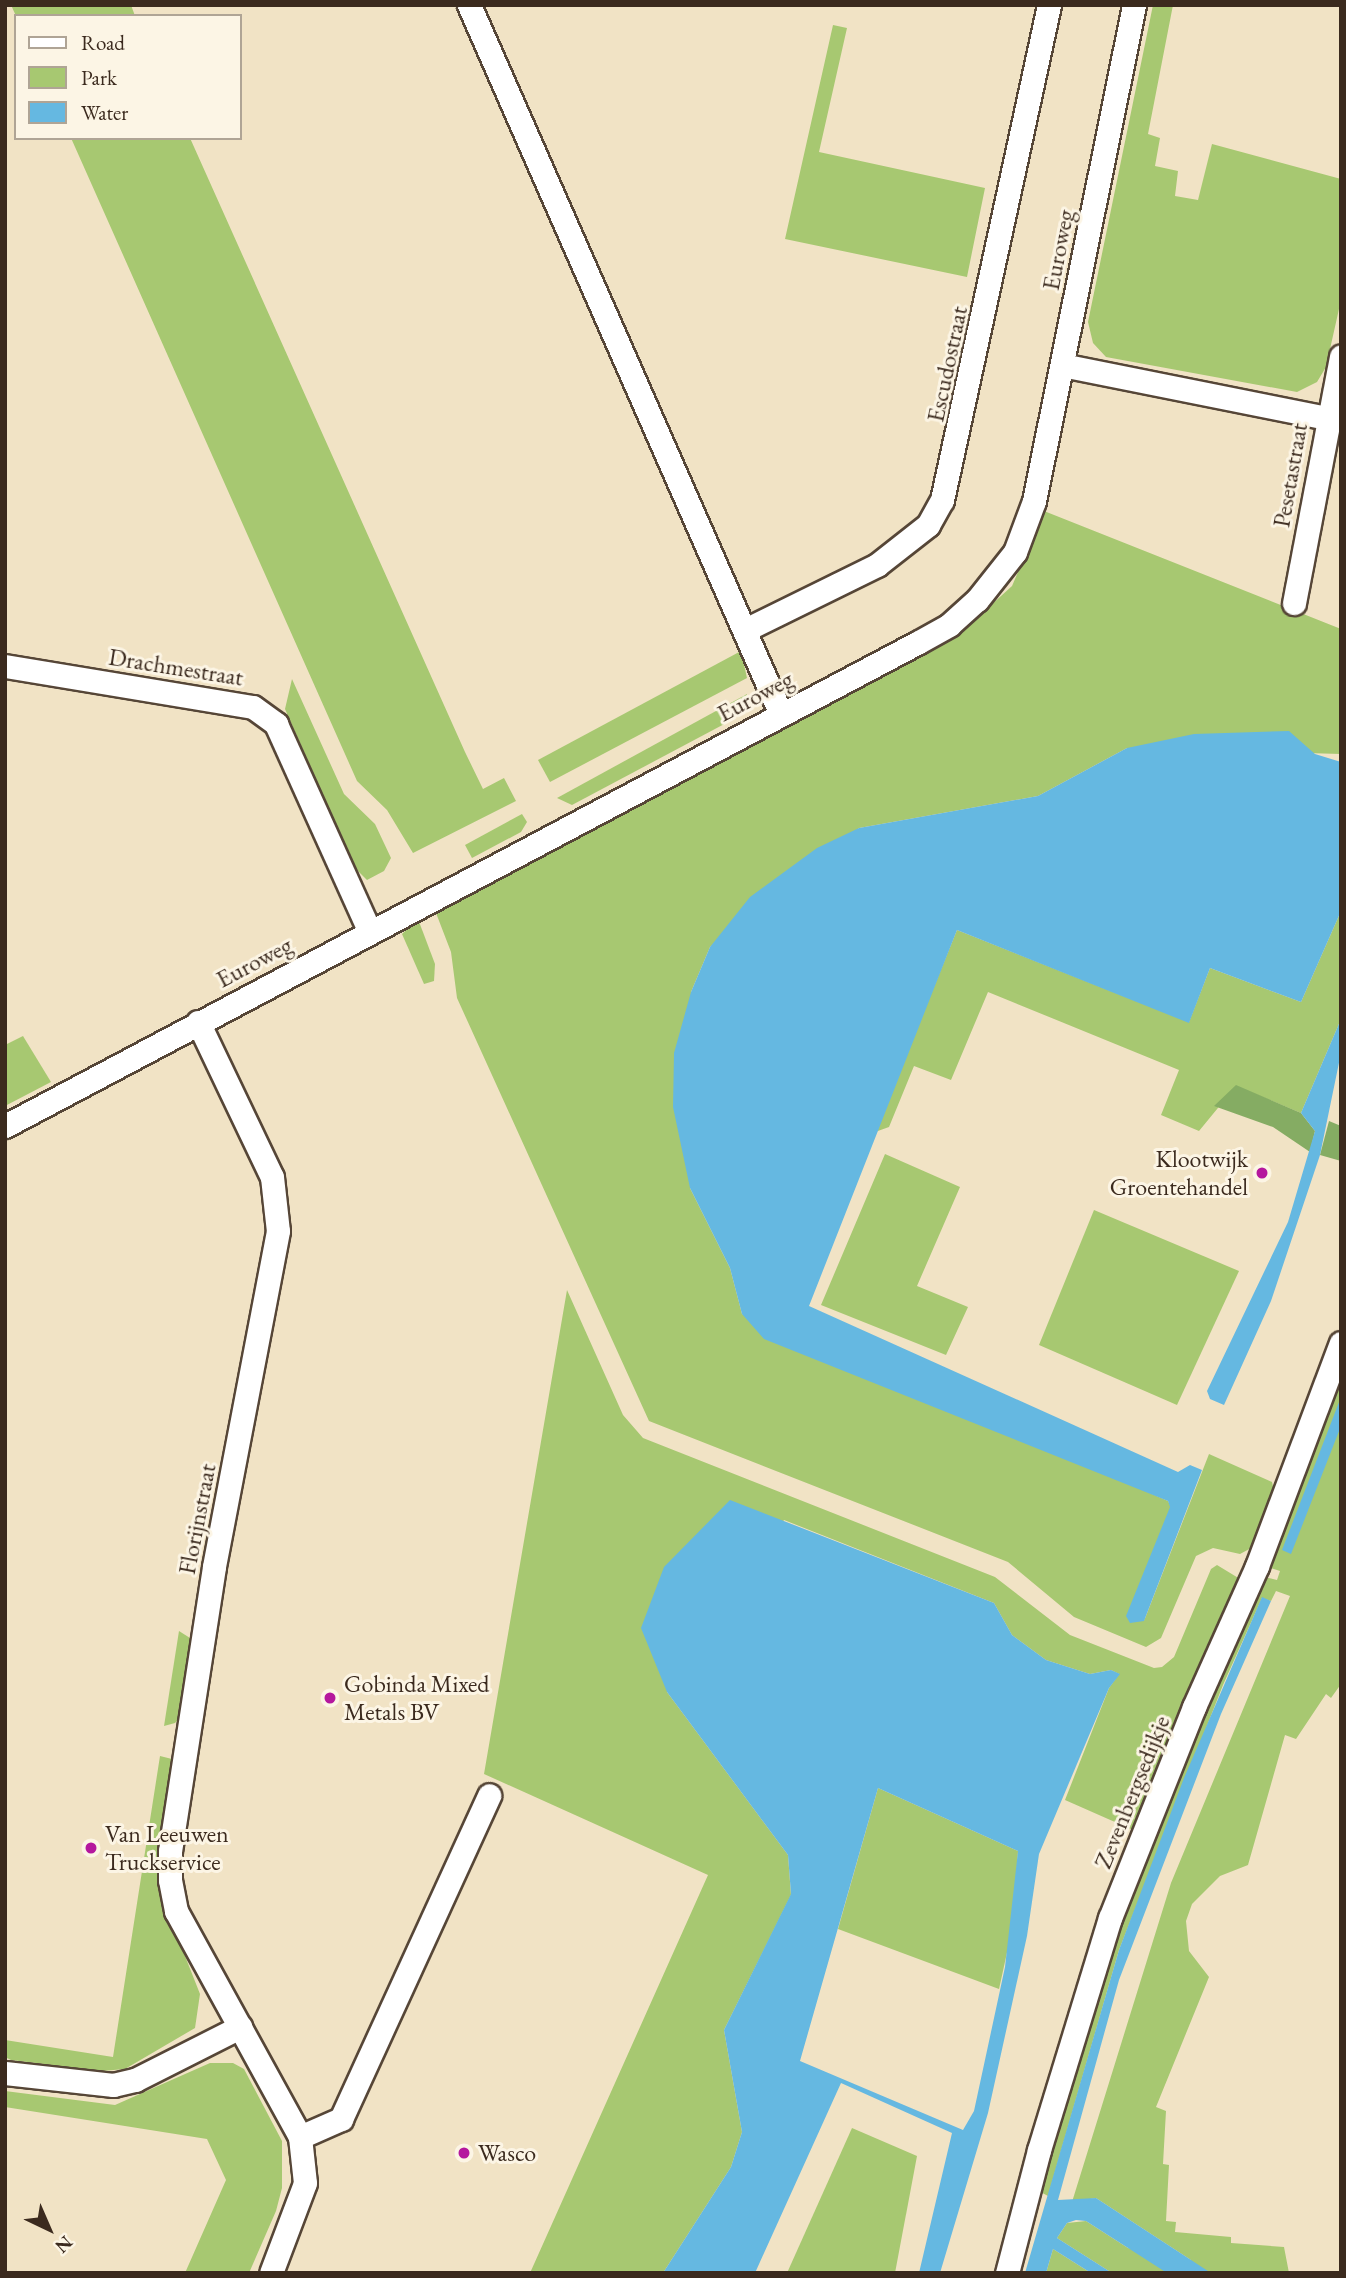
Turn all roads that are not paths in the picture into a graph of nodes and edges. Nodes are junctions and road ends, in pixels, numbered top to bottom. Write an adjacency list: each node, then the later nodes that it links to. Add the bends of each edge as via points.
1 (469, 5): 8 (street)
2 (1049, 5): 8 (street, Escudostraat, via 942,500 928,525 896,553)
3 (1134, 5): 5 (street, Euroweg)
4 (1341, 356): 6 (street, Pesetastraat)
5 (1062, 365): 6 (street); 10 (street, Euroweg, via 1026,530 997,576 949,625)
6 (1327, 418): 7 (street, Pesetastraat)
7 (1294, 603)
8 (747, 629): 10 (street)
9 (5, 666): 11 (street, Drachmestraat, via 253,707 276,724)
10 (780, 712): 11 (street, Euroweg)
11 (369, 930): 12 (street, Euroweg)
12 (198, 1022): 13 (street, Euroweg); 16 (street, Florijnstraat, via 272,1177 278,1222 214,1567 170,1851 176,1911)
13 (5, 1126)
14 (1341, 1343): 20 (street, Zevenbergsedijkje, via 1257,1566 1194,1707 1110,1919 1039,2150)
15 (489, 1795): 18 (street, via 341,2119)
16 (240, 2027): 17 (street, via 135,2080 113,2085); 18 (street, Florijnstraat)
17 (5, 2073)
18 (300, 2137): 19 (street, Florijnstraat, via 305,2183)
19 (271, 2273)
20 (1007, 2273)

